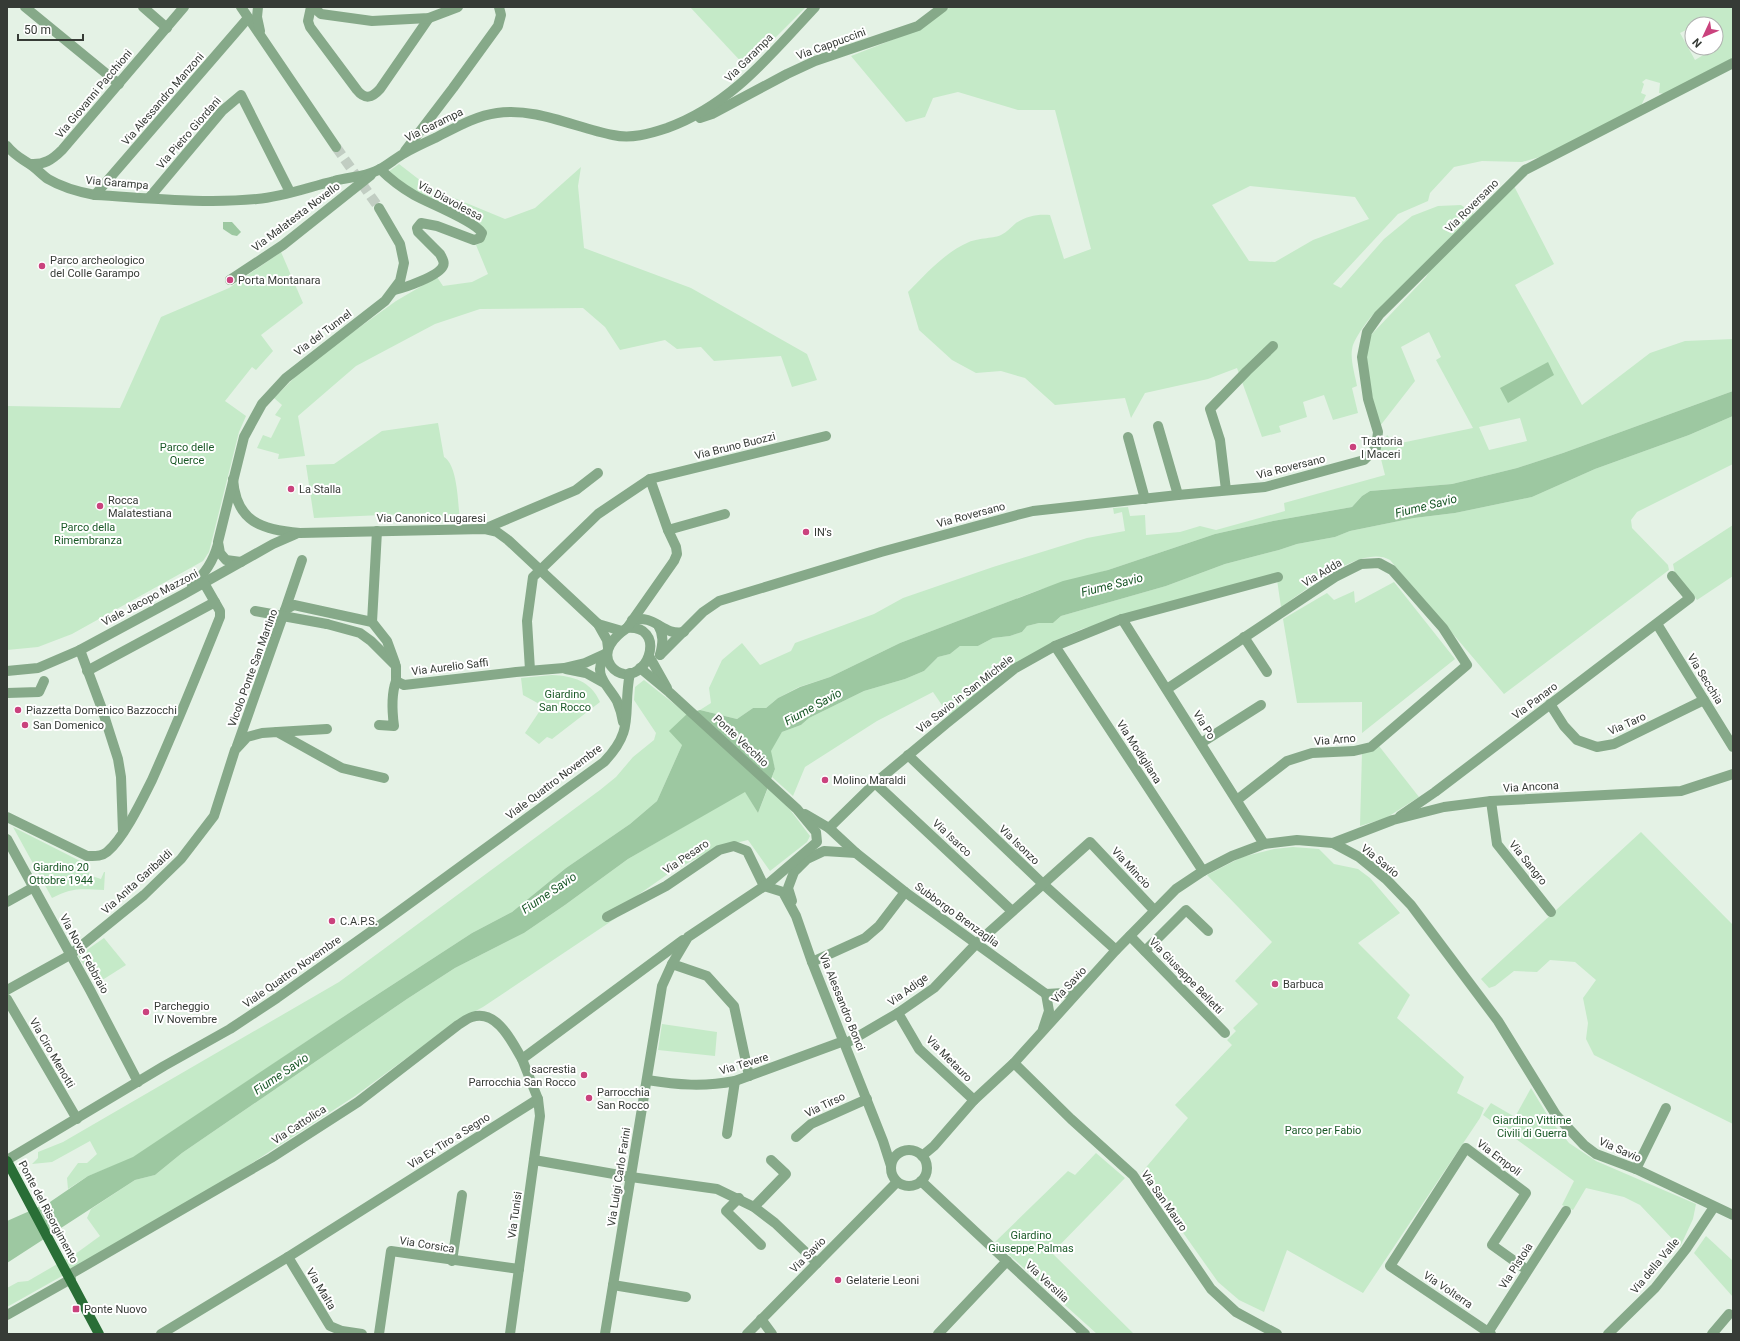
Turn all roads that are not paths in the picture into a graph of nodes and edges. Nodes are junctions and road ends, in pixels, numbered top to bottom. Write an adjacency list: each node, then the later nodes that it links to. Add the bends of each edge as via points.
1 (25, 7): 16 (street)
2 (143, 7): 13 (street)
3 (184, 7): 13 (street, Via Giovanni Pacchioni)
4 (241, 7): 11 (street)
5 (258, 7): 14 (street, via 258,23)
6 (312, 7): 12 (street, via 321,14 372,21); 12 (street, via 308,21 310,27 357,90 368,97 375,95 380,89)
7 (458, 7): 12 (street)
8 (499, 7): 20 (street, via 501,15 498,26)
9 (815, 7): 17 (street, Via Garampa, via 733,91)
10 (943, 7): 17 (street, Via Cappuccini, via 918,26 815,61 712,114)
11 (248, 18): 14 (street); 24 (street, Via Alessandro Manzoni)
12 (430, 18)
13 (166, 28): 16 (street, Via Giovanni Pacchioni)
14 (264, 41): 19 (street)
15 (1733, 63): 36 (street, Via Roversano, via 1525,170 1379,315 1367,332 1362,357 1368,399 1378,432 1376,448 1364,460 1264,488)
16 (119, 84): 21 (street, Via Giovanni Pacchioni, via 55,157 43,164)
17 (683, 122): 20 (street, Via Garampa, via 652,133 624,136 517,112 496,113 475,119)
18 (7, 146): 21 (street, Via Garampa, via 18,158)
19 (336, 147)
20 (403, 154): 22 (street, Via Garampa)
21 (30, 164): 24 (street, Via Garampa, via 46,177 69,189)
22 (378, 170): 23 (street, Via Garampa); 27 (street, Via Malatesta Novello, via 282,245); 28 (street, Via Diavolessa, via 413,195 470,224 482,233 480,238 474,240 437,226 421,223 417,228 418,232 440,254 443,265 408,288)
23 (290, 192): 25 (street, Via Garampa, via 259,199 220,201); 25 (street, Via Pietro Giordani, via 241,95 222,111)
24 (95, 195): 25 (street, Via Garampa)
25 (149, 198)
26 (379, 208): 28 (street, Via del Tunnel, via 396,234 403,254 402,275)
27 (230, 280)
28 (394, 290): 34 (street, Via del Tunnel, via 385,301 315,354 273,390 255,414 244,437)
29 (1273, 346): 36 (street, via 1210,409 1220,440)
30 (1158, 426): 37 (street)
31 (826, 436): 35 (street, Via Bruno Buozzi)
32 (1128, 436): 38 (street)
33 (598, 473): 40 (street, via 576,490)
34 (233, 479): 43 (street, Via del Tunnel, via 236,501 247,515 270,530); 44 (street, Via del Tunnel)
35 (650, 479): 41 (street); 47 (street, via 598,514)
36 (1226, 490): 37 (street, Via Roversano)
37 (1178, 495): 38 (street, Via Roversano)
38 (1146, 499): 61 (street, Via Roversano, via 1033,511 881,552 719,601 703,612)
39 (725, 514): 41 (street)
40 (484, 528): 42 (street, Via Canonico Lugaresi); 47 (street, Via Canonico Lugaresi, via 503,535)
41 (668, 530): 60 (street, via 677,554)
42 (377, 531): 43 (street, Via Canonico Lugaresi); 56 (street)
43 (300, 533): 46 (street, Viale Jacopo Mazzoni, via 273,544)
44 (218, 542): 46 (street, via 220,553 226,560); 51 (street, Via del Tunnel, via 208,570)
45 (302, 560): 53 (street)
46 (241, 562): 50 (street, Viale Jacopo Mazzoni)
47 (541, 570): 57 (street, Via Canonico Lugaresi); 71 (street, via 533,577 527,620)
48 (1672, 576): 58 (street, Via Panaro, via 1690,598)
49 (1278, 577): 55 (street, Via Savio in San Michele)
50 (204, 583): 51 (street, Viale Jacopo Mazzoni); 52 (street)
51 (184, 594): 64 (street, Viale Jacopo Mazzoni)
52 (215, 602): 73 (street); 104 (street, via 220,617 201,665 163,756 141,803)
53 (285, 610): 56 (street, Vicolo Ponte San Martino, via 294,605); 93 (street, Vicolo Ponte San Martino)
54 (253, 611): 68 (street, Via Aurelio Saffi, bridge, via 327,624 360,633)
55 (1122, 619): 63 (street, Via Savio in San Michele); 80 (street, Via Po)
56 (372, 622): 68 (street, via 387,640)
57 (598, 624): 60 (street); 65 (street, via 607,640)
58 (1657, 624): 84 (street, Via Secchia); 85 (street, Via Panaro)
59 (658, 625): 60 (street, via 643,618); 61 (street, via 673,632); 66 (street, via 663,642)
60 (627, 626): 65 (street, via 615,637); 66 (street, via 638,629 647,636)
61 (684, 632): 66 (street, Via Roversano)
62 (1244, 637): 67 (street, Via Adda, via 1335,577 1361,564 1379,563 1392,570 1443,628); 74 (street); 80 (street, Via Adda)
63 (1055, 646): 94 (street, Via Savio in San Michele, via 1014,669); 111 (street, Via Modigliana)
64 (80, 650): 72 (street, Viale Jacopo Mazzoni, via 38,668); 73 (street)
65 (608, 652): 69 (street, Via Aurelio Saffi, via 585,663); 75 (street, via 608,662 614,670 624,674); 78 (street, via 600,669)
66 (653, 655): 70 (street); 82 (street, Ponte Vecchio)
67 (1467, 665): 98 (street, Via Arno, via 1371,747 1354,751 1312,753 1287,761)
68 (396, 666): 77 (street, Via Aurelio Saffi)
69 (564, 668): 71 (street, Via Aurelio Saffi); 78 (street, via 586,673)
70 (640, 668): 75 (street); 82 (street, Ponte Vecchio)
71 (530, 670): 77 (street, Via Aurelio Saffi, via 404,685)
72 (7, 671)
73 (87, 671): 104 (street, via 118,760)
74 (1267, 672)
75 (630, 673): 79 (street, Viale Quattro Novembre)
76 (44, 681): 83 (street, via 39,692)
77 (396, 681): 87 (street, via 392,711 394,726)
78 (604, 683): 81 (street)
79 (628, 685): 81 (street, via 621,692); 89 (street, Viale Quattro Novembre)
80 (1167, 689): 91 (street, Via Po)
81 (611, 692): 89 (street, via 620,710)
82 (669, 692): 100 (street, Ponte Vecchio)
83 (7, 693)
84 (1704, 700): 85 (street, Via Taro, via 1614,744 1597,747 1577,740); 92 (street, Via Secchia)
85 (1550, 704): 102 (street, Via Panaro)
86 (1261, 705): 91 (street)
87 (379, 725)
88 (327, 729): 90 (street, Via Anita Garibaldi)
89 (625, 730): 145 (street, Viale Quattro Novembre, via 619,745 604,762 387,920 236,1025)
90 (277, 732): 93 (street, Via Anita Garibaldi, via 247,737); 96 (street, via 342,768)
91 (1201, 743): 98 (street, Via Po)
92 (1733, 747)
93 (235, 750): 129 (street, Via Anita Garibaldi, via 214,816 181,859 144,894)
94 (908, 755): 97 (street, Via Savio in San Michele); 112 (street, Via Isonzo)
95 (1733, 774): 99 (street, Via Ancona, via 1681,791)
96 (384, 778)
97 (875, 783): 103 (street, Via Savio in San Michele); 119 (street, Via Isarco)
98 (1237, 800): 108 (street, Via Po)
99 (1491, 801): 102 (street, Via Ancona, via 1444,807); 120 (street, Via Sangro, via 1497,844)
100 (797, 809): 103 (street); 110 (street, Via Luigi Carlo Farini, via 816,832 817,842)
101 (7, 817): 104 (street, via 87,856 98,856 107,852)
102 (1393, 820): 107 (street, Via Ancona)
103 (829, 828): 109 (street)
104 (123, 832)
105 (7, 839): 114 (street, Via Nove Febbraio)
106 (1090, 842): 112 (street, Via Adige); 118 (street, Via Mincio)
107 (1333, 843): 108 (street, Via Savio, via 1297,840); 160 (street, Via Savio, via 1359,857 1386,879 1411,905 1498,1021 1556,1115 1579,1140 1596,1154)
108 (1264, 844): 111 (street, Via Savio)
109 (856, 853): 116 (street, Subborgo Brenzaglia); 122 (street, via 824,851 807,859 794,872 788,888)
110 (787, 868): 113 (street, Via Luigi Carlo Farini); 115 (street)
111 (1203, 871): 118 (street, Via Savio, via 1176,889)
112 (1043, 884): 119 (street, Via Adige); 127 (street, Via Isonzo)
113 (764, 886): 115 (street); 121 (street, Via Pesaro, via 747,851 734,846 719,850 666,886); 125 (street, Via Luigi Carlo Farini)
114 (34, 887): 117 (street); 129 (street, Via Nove Febbraio)
115 (783, 892): 122 (street, Via Alessandro Bonci)
116 (905, 892): 126 (street, Subborgo Brenzaglia); 130 (street, via 879,926 864,938)
117 (7, 902)
118 (1154, 910): 124 (street, Via Savio)
119 (1012, 911): 126 (street, Via Adige)
120 (1552, 912)
121 (607, 916)
122 (796, 916): 130 (street, Via Alessandro Bonci)
123 (1208, 931): 128 (street, via 1186,910)
124 (1130, 936): 127 (street, Via Savio); 128 (street, Via Giuseppe Belletti)
125 (688, 937): 131 (street, Via Luigi Carlo Farini); 140 (street)
126 (976, 944): 134 (street, Subborgo Brenzaglia); 136 (street, Via Adige, via 934,988)
127 (1116, 950): 132 (street, Via Savio)
128 (1146, 951): 138 (street, Via Giuseppe Belletti)
129 (70, 955): 133 (street, Via Anita Garibaldi); 145 (street, Via Nove Febbraio)
130 (812, 962): 139 (street, Via Alessandro Bonci)
131 (672, 964): 142 (street, via 707,976 734,1006); 143 (street, Via Luigi Carlo Farini, via 662,986)
132 (1085, 986): 134 (street, via 1064,993); 137 (street, Via Savio)
133 (7, 990)
134 (1046, 994): 137 (street, via 1049,1011)
135 (7, 999): 150 (street, Via Ciro Menotti)
136 (898, 1013): 139 (street, Via Adige); 148 (street, Via Metauro, via 919,1049)
137 (1043, 1031): 141 (street, Via Savio)
138 (1225, 1032)
139 (845, 1043): 142 (street, Via Tevere); 146 (street, Via Alessandro Bonci)
140 (522, 1059): 147 (street); 179 (street, Via Cattolica, via 495,1021 483,1016 472,1017 358,1102 271,1158)
141 (1014, 1063): 148 (street, Via Savio); 196 (street, Via San Mauro, via 1133,1176 1211,1289 1236,1312)
142 (749, 1076): 144 (street, Via Tevere)
143 (647, 1080): 144 (street, Via Tevere, via 681,1085); 161 (street, Via Luigi Carlo Farini)
144 (735, 1081): 151 (street)
145 (138, 1082): 150 (street, Viale Quattro Novembre)
146 (867, 1099): 152 (street, Via Tirso, via 811,1124); 153 (street, Via Alessandro Bonci)
147 (538, 1100): 157 (street, Via Tunisi, via 540,1116); 172 (street, Via Ex Tiro a Segno)
148 (974, 1100): 155 (street, Via Savio)
149 (1666, 1108): 160 (street)
150 (77, 1118): 156 (street, Viale Quattro Novembre)
151 (727, 1134)
152 (796, 1137)
153 (883, 1141): 154 (street, Via Alessandro Bonci); 159 (street, Via Alessandro Bonci)
154 (896, 1155): 155 (street, via 913,1150); 159 (street)
155 (922, 1156): 162 (street, via 927,1171)
156 (7, 1160): 179 (main road, Ponte del Risorgimento)
157 (534, 1160): 161 (street); 177 (street, Via Tunisi)
158 (771, 1160): 167 (street, via 786,1174)
159 (891, 1167): 163 (street); 164 (street, Via Savio, via 891,1180)
160 (1636, 1169): 168 (street, Via Savio)
161 (631, 1177): 166 (street, via 717,1189); 180 (street, Via Luigi Carlo Farini)
162 (922, 1181): 163 (street, via 909,1186); 174 (street, Via Versilia)
163 (897, 1182): 164 (street, Via Savio)
164 (886, 1193): 175 (street, Via Savio)
165 (462, 1195): 173 (street)
166 (739, 1198): 167 (street); 171 (street, via 726,1211)
167 (754, 1207): 175 (street)
168 (1714, 1207): 170 (street, Via Savio); 197 (street, Via della Valle, via 1686,1249 1655,1288)
169 (1566, 1211): 178 (street, Via Pistoia)
170 (1733, 1215)
171 (761, 1245)
172 (288, 1257): 187 (street, Via Ex Tiro a Segno); 188 (street, Via Malta, via 330,1326)
173 (452, 1261): 177 (street, Via Corsica); 189 (street, Via Corsica, via 391,1251)
174 (1007, 1261): 194 (street); 195 (street, Via Versilia)
175 (817, 1263): 184 (street, Via Savio)
176 (1390, 1266): 178 (street, Via Empoli, via 1466,1148 1526,1193 1492,1245); 185 (street, Via Volterra)
177 (519, 1269): 190 (street, Via Tunisi)
178 (1528, 1270): 185 (street, Via Pistoia)
179 (72, 1275): 183 (street, Via Cattolica); 186 (main road, Ponte del Risorgimento)
180 (613, 1285): 181 (street); 191 (street, Via Luigi Carlo Farini)
181 (686, 1297)
182 (1730, 1314): 198 (street)
183 (7, 1315)
184 (760, 1319): 192 (street, Via Savio); 193 (street)
185 (1489, 1333)
186 (99, 1334)
187 (161, 1334)
188 (362, 1334)
189 (379, 1334)
190 (510, 1334)
191 (605, 1334)
192 (747, 1334)
193 (772, 1334)
194 (938, 1334)
195 (1086, 1334)
196 (1277, 1334)
197 (1608, 1334)
198 (1712, 1334)

